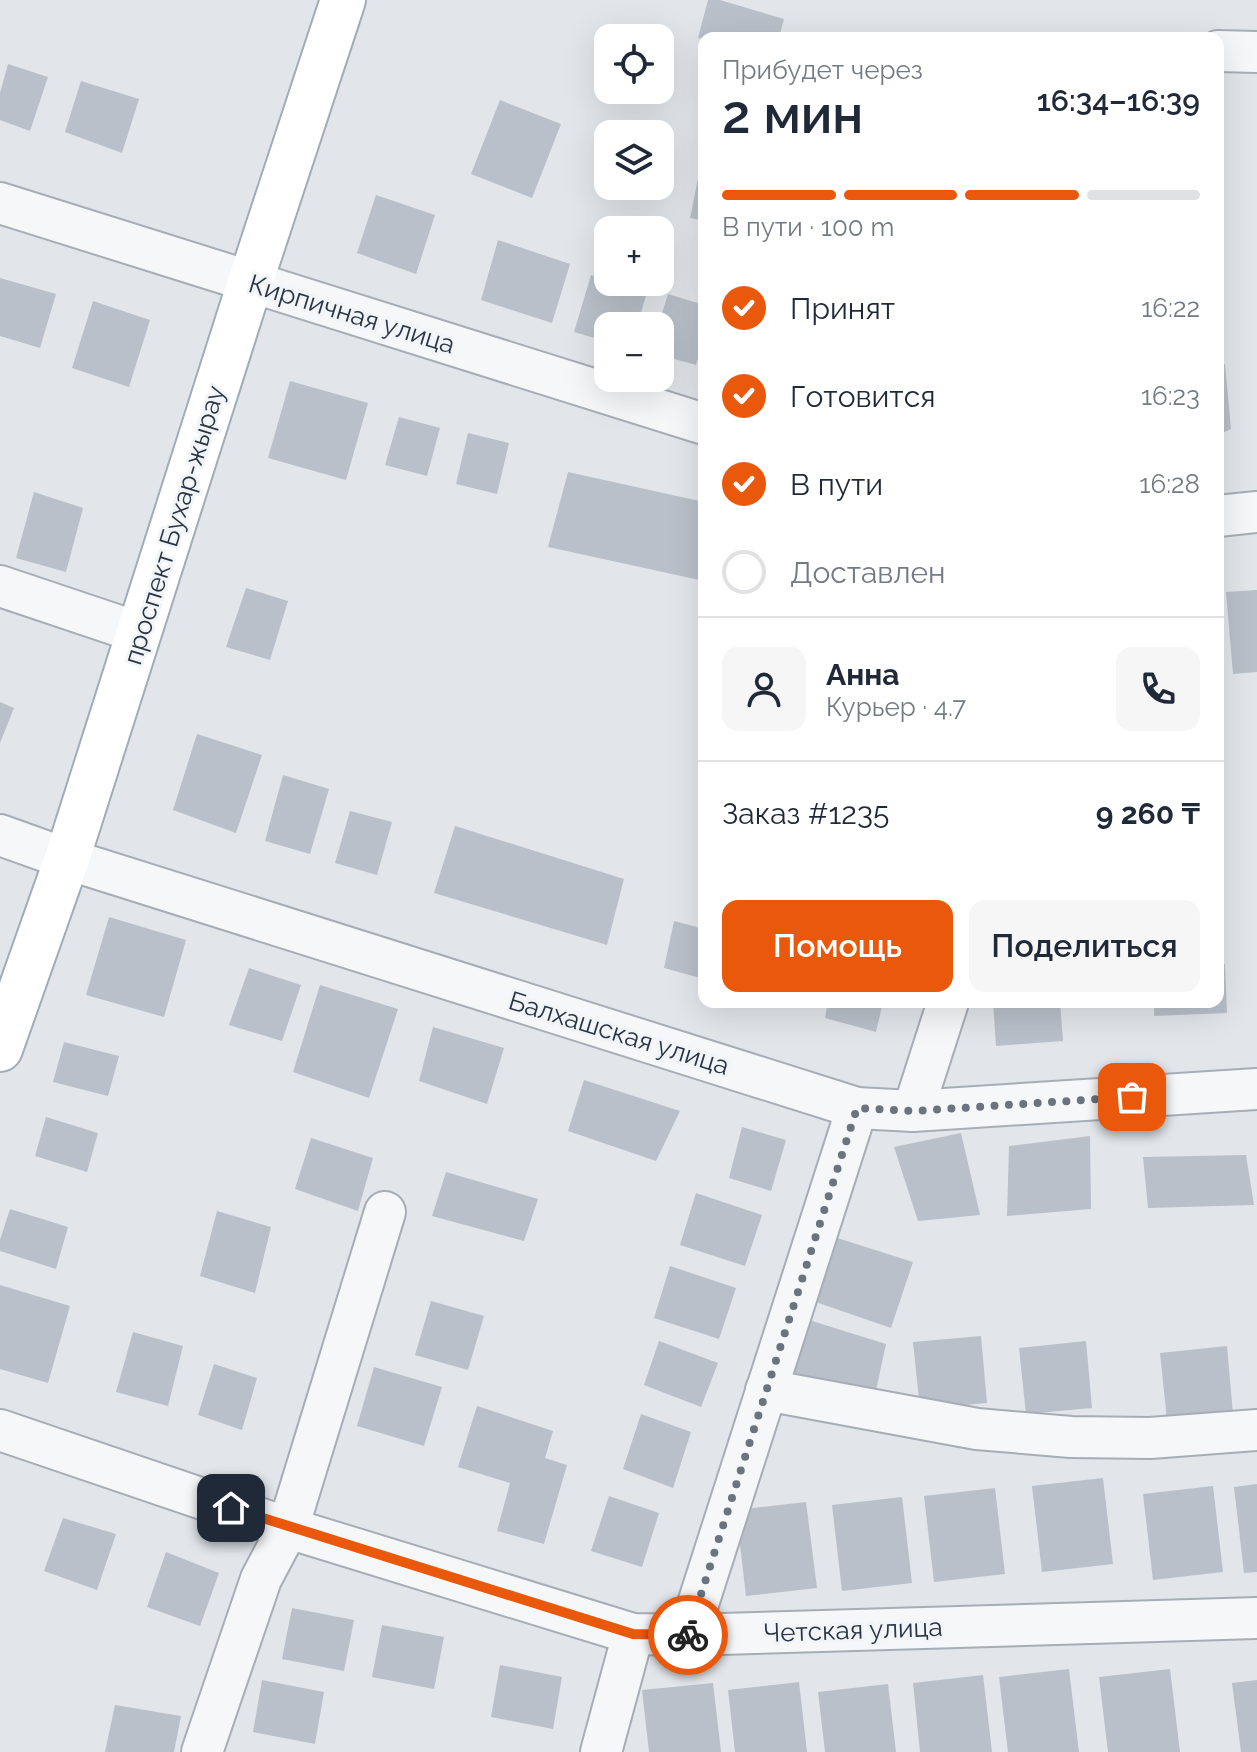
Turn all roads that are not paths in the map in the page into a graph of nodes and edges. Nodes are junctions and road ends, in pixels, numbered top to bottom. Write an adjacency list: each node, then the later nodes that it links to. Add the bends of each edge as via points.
1 (343, 0): 5 (main road, проспект Бухар-жырау)
2 (1224, 51): 3 (street)
3 (1257, 52)
4 (0, 203): 5 (street, Кирпичная улица)
5 (250, 283): 6 (street, Кирпичная улица); 10 (main road, проспект Бухар-жырау)
6 (698, 422)
7 (1257, 512): 8 (street)
8 (1224, 515)
9 (0, 586): 10 (street)
10 (140, 633): 12 (main road, проспект Бухар-жырау)
11 (0, 835): 12 (street, Балхашская улица)
12 (67, 859): 14 (main road, проспект Бухар-жырау); 16 (street, Балхашская улица)
13 (946, 1008): 17 (street)
14 (0, 1049)
15 (1257, 1089): 17 (street, Балхашская улица)
16 (857, 1108): 17 (street, Балхашская улица); 19 (street)
17 (913, 1111)
18 (385, 1212): 22 (street)
19 (766, 1390): 21 (street, via 977,1429 1071,1437); 25 (street)
20 (0, 1430): 22 (street, Четская улица)
21 (1257, 1430)
22 (288, 1528): 24 (street, Четская улица); 26 (street, via 261,1579)
23 (1257, 1618): 25 (street, Четская улица)
24 (633, 1634): 25 (street, Четская улица); 27 (street)
25 (688, 1635)
26 (202, 1752)
27 (601, 1752)

